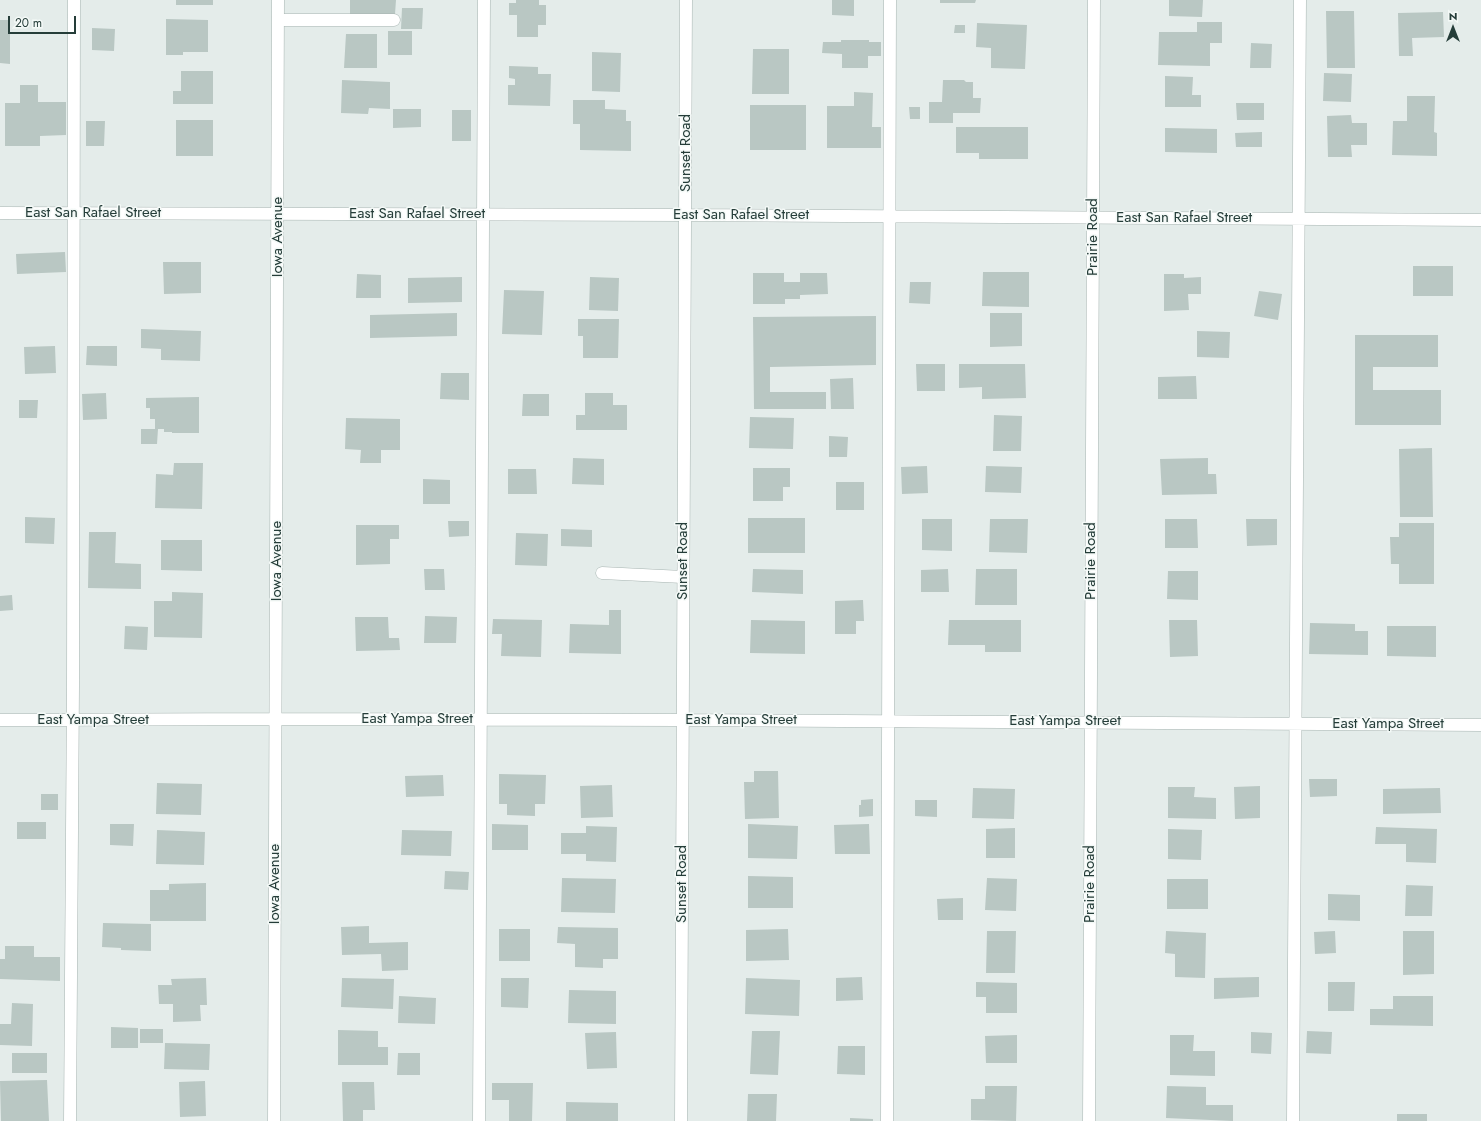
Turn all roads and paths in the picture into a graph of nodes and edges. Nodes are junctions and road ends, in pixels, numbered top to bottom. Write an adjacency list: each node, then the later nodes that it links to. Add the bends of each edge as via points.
1 (74, 0): 11 (street)
2 (278, 0): 8 (street, Iowa Avenue)
3 (484, 0): 13 (street)
4 (686, 0): 14 (street, Sunset Road)
5 (890, 0): 15 (street)
6 (1094, 0): 16 (street, Prairie Road)
7 (1300, 0): 17 (street)
8 (278, 20): 9 (street); 12 (street, Iowa Avenue)
9 (394, 20)
10 (0, 213): 11 (street, East San Rafael Street)
11 (73, 213): 12 (street, East San Rafael Street); 24 (street)
12 (278, 214): 13 (street, East San Rafael Street); 21 (street, Iowa Avenue)
13 (484, 214): 14 (street, East San Rafael Street); 22 (street)
14 (685, 214): 15 (street, East San Rafael Street); 20 (street, Sunset Road)
15 (889, 216): 16 (street, East San Rafael Street); 26 (street)
16 (1093, 217): 17 (street, East San Rafael Street); 27 (street, Prairie Road)
17 (1299, 219): 18 (street, East San Rafael Street); 28 (street)
18 (1481, 220)
19 (602, 573): 20 (street)
20 (683, 577): 25 (street, Sunset Road)
21 (276, 719): 22 (street, East Yampa Street); 24 (street, East Yampa Street); 31 (street, Iowa Avenue)
22 (480, 719): 25 (street, East Yampa Street); 32 (street)
23 (0, 720): 24 (street, East Yampa Street)
24 (73, 720): 30 (street)
25 (682, 720): 26 (street, East Yampa Street); 33 (street, Sunset Road)
26 (888, 720): 27 (street, East Yampa Street); 34 (street)
27 (1090, 722): 28 (street, East Yampa Street); 35 (street, Prairie Road)
28 (1295, 723): 29 (street, East Yampa Street); 36 (street)
29 (1481, 725)
30 (70, 1121)
31 (274, 1121)
32 (479, 1121)
33 (681, 1121)
34 (887, 1121)
35 (1089, 1121)
36 (1293, 1121)

